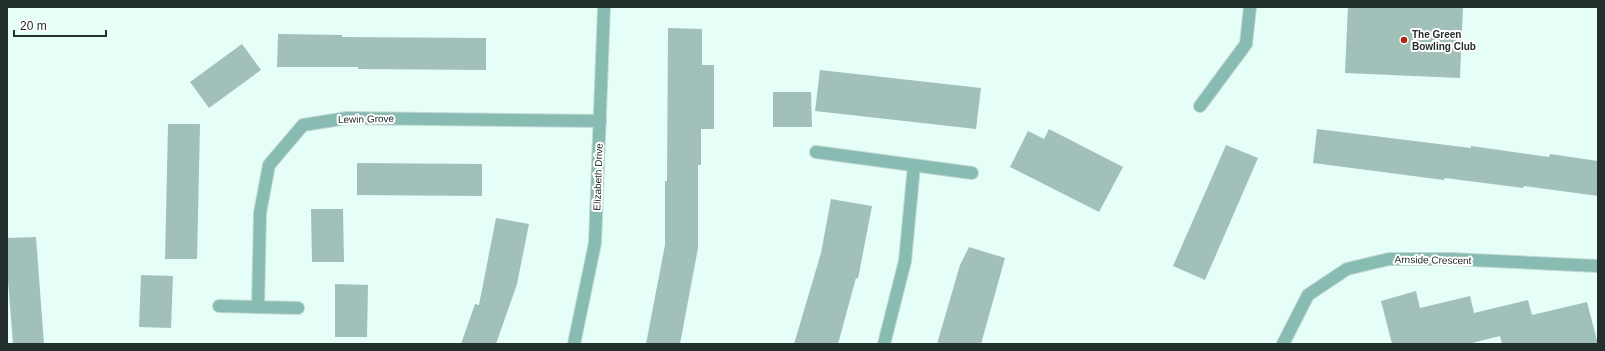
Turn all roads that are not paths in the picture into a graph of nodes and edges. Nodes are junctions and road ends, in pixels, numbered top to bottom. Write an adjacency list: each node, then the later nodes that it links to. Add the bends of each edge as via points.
1 (604, 7): 4 (street, Elizabeth Drive)
2 (1250, 7): 3 (street, via 1246,44)
3 (1200, 106)
4 (600, 121): 10 (street, Lewin Grove, via 347,118 303,125 269,165 260,214); 12 (street, Elizabeth Drive, via 596,243)
5 (816, 152): 6 (street)
6 (914, 166): 7 (street); 13 (street, via 905,261)
7 (972, 174)
8 (1598, 266): 14 (street, Arnside Crescent, via 1452,259 1390,259 1347,269 1308,295)
9 (219, 306): 10 (street)
10 (258, 307): 11 (street)
11 (298, 308)
12 (574, 344)
13 (884, 344)
14 (1283, 344)

